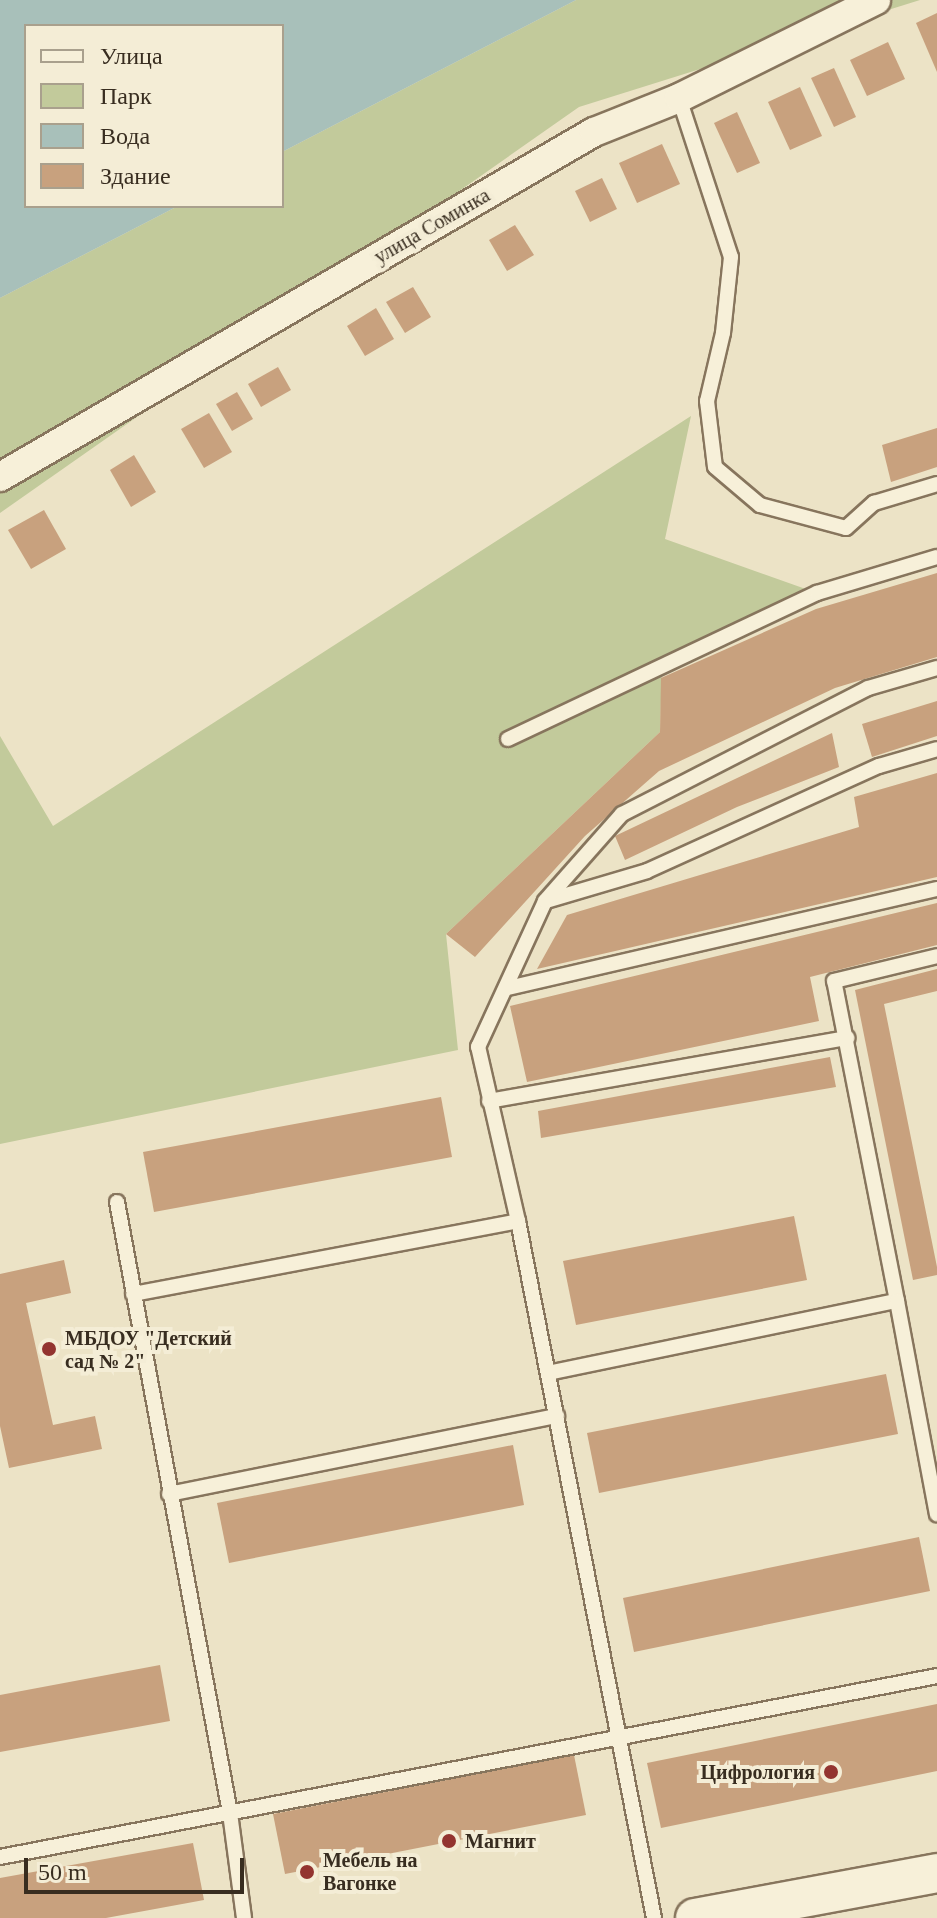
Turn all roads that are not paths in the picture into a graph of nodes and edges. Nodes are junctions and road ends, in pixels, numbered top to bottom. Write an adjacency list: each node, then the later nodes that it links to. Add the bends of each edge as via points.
1 (876, 0): 2 (street, улица Соминка)
2 (679, 98): 3 (street, улица Соминка, via 594,132); 4 (lane, via 731,257 723,333 707,401 715,467 760,505 846,528 874,503)
3 (0, 477)
4 (937, 484)
5 (937, 557): 7 (lane, via 817,593)
6 (937, 668): 10 (lane, via 868,688 622,814)
7 (508, 739)
8 (937, 749): 10 (lane, via 879,766 647,871)
9 (937, 889): 12 (lane)
10 (545, 901): 12 (lane)
11 (937, 956): 13 (lane, via 834,981)
12 (508, 988): 14 (lane, via 478,1047)
13 (847, 1038): 14 (lane); 18 (lane)
14 (489, 1101): 16 (lane)
15 (117, 1202): 17 (lane)
16 (518, 1221): 17 (lane); 19 (lane)
17 (133, 1294): 21 (lane)
18 (897, 1301): 19 (lane); 22 (lane)
19 (548, 1373): 20 (lane)
20 (557, 1416): 21 (lane); 24 (lane)
21 (169, 1494): 25 (lane)
22 (937, 1514)
23 (937, 1676): 24 (lane)
24 (621, 1738): 25 (lane); 29 (lane)
25 (230, 1813): 26 (lane); 28 (lane)
26 (0, 1857)
27 (937, 1873): 30 (main road)
28 (244, 1918)
29 (654, 1918)
30 (695, 1918)

